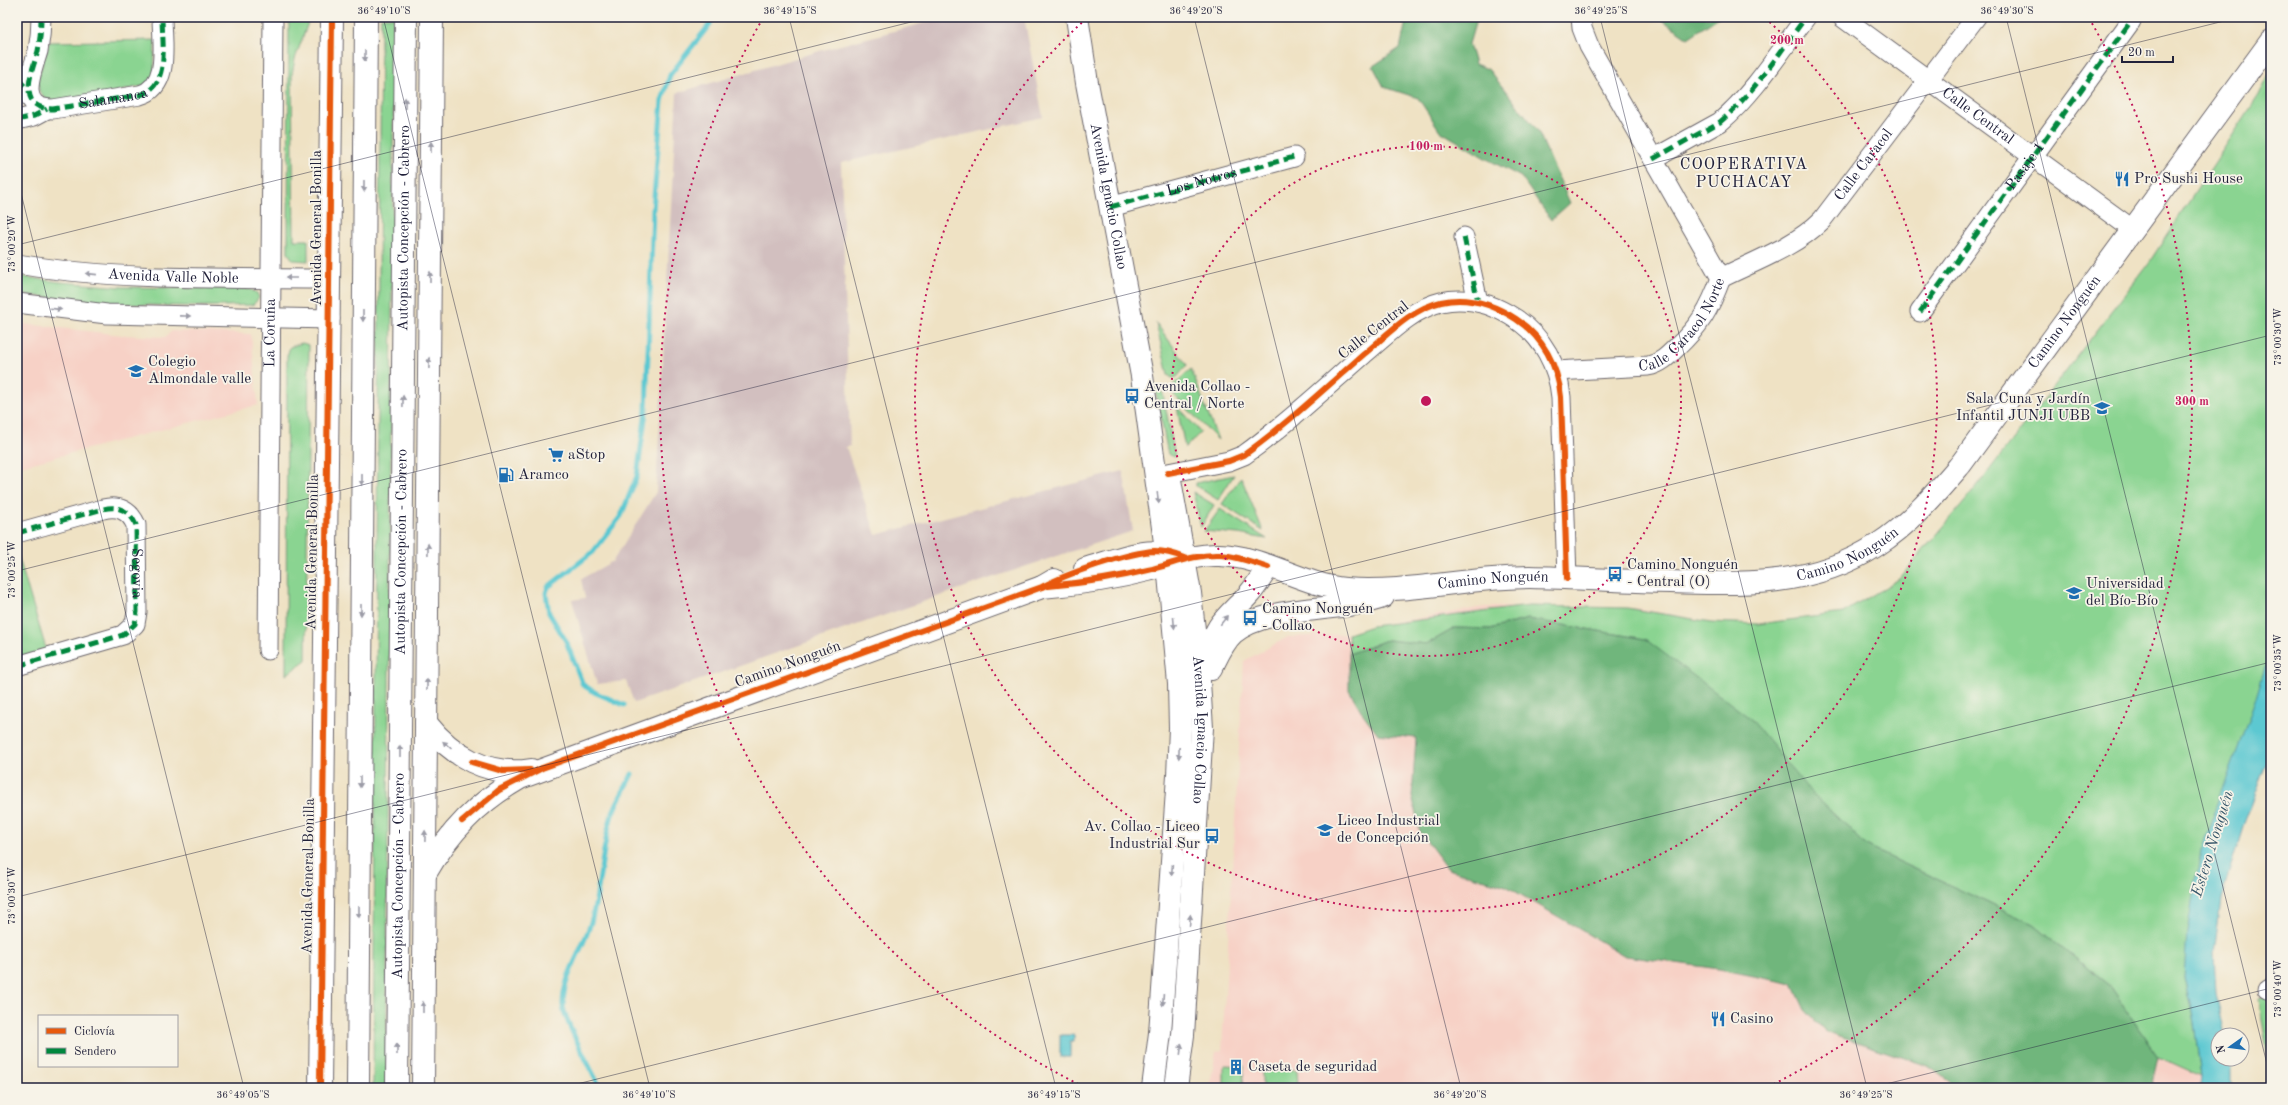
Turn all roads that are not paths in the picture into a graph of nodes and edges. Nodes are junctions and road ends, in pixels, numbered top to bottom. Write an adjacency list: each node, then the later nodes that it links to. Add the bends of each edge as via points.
1 (41, 17): 16 (street, via 38,50)
2 (162, 17): 17 (street, Salamanca, via 161,75 151,90 140,95)
3 (273, 17): 26 (street, La Coruña)
4 (332, 17): 28 (main road, Avenida General Bonilla)
5 (366, 17): 50 (main road, one-way to 50)
6 (406, 17): 51 (main road, Autopista Concepción - Cabrero, one-way to 6)
7 (432, 17): 45 (main road, one-way to 7)
8 (1077, 17): 22 (main road, Avenida Ignacio Collao)
9 (1581, 17): 21 (street, Calle Caracol Norte, via 1589,46)
10 (1806, 17): 21 (street, via 1738,106 1720,122)
11 (1842, 17): 15 (street, Calle Central)
12 (1976, 17): 15 (street, Calle Caracol)
13 (2131, 20): 19 (street, Pasaje 1)
14 (2271, 41): 23 (main road, Camino Nonguén)
15 (1928, 80): 19 (street, Calle Central); 27 (street, Calle Caracol, via 1813,229 1786,246)
16 (23, 84): 17 (street, via 41,108)
17 (47, 109): 18 (street, Salamanca, via 34,116)
18 (17, 120)
19 (2033, 156): 23 (street, Calle Central); 31 (street, Pasaje 1)
20 (1294, 157): 22 (street, Los Notros)
21 (1653, 159): 27 (street, Calle Caracol Norte)
22 (1110, 207): 35 (main road, Avenida Ignacio Collao)
23 (2132, 229): 40 (main road, Camino Nonguén, via 1961,464 1904,524 1877,546 1845,563 1827,569 1782,581 1754,584)
24 (1464, 237): 29 (street)
25 (17, 264): 26 (street, Avenida Valle Noble, one-way to 25, via 120,276)
26 (270, 278): 28 (street, Avenida Valle Noble, one-way to 26); 32 (street, La Coruña)
27 (1721, 278): 34 (street, Calle Caracol Norte, via 1706,314 1694,332 1661,362 1648,366)
28 (330, 279): 33 (main road, Avenida General Bonilla)
29 (1478, 302): 34 (street, Calle Central, via 1507,313 1529,330 1545,349); 36 (street, Calle Central, via 1441,302 1413,315 1244,455 1229,462)
30 (17, 303): 32 (street, one-way to 32, via 107,314)
31 (1920, 312)
32 (270, 317): 33 (street); 42 (street, La Coruña)
33 (330, 319): 49 (main road, Avenida General Bonilla)
34 (1556, 371): 40 (street, Calle Central, via 1561,397)
35 (1142, 376): 36 (main road, Avenida Ignacio Collao); 38 (main road, Avenida Ignacio Collao, one-way to 38)
36 (1168, 473): 38 (main road, Avenida Ignacio Collao)
37 (17, 533): 43 (street, Segovia, via 103,508 117,507 124,510 130,514 136,525 137,612 135,624 123,635)
38 (1173, 558): 39 (main road, Camino Nonguén, via 1220,555); 46 (main road, Avenida Ignacio Collao, via 1198,666); 47 (main road, Camino Nonguén, via 1144,552 1068,574 1042,587); 53 (main road, Avenida Ignacio Collao, one-way to 53, via 1180,728 1168,932)
39 (1268, 567): 41 (main road, Camino Nonguén, via 1311,582 1338,588); 44 (main road, one-way to 39, via 1211,650 1218,628 1249,594)
40 (1567, 578): 41 (main road, Camino Nonguén, via 1503,578)
41 (1412, 587): 44 (main road, via 1348,606 1281,614 1252,622 1226,640)
42 (268, 650)
43 (17, 666)
44 (1211, 669): 46 (main road, via 1208,708)
45 (426, 723): 47 (main road, Camino Nonguén, one-way to 45, via 516,772 475,763 448,748); 48 (main road, one-way to 45)
46 (1202, 728): 54 (main road, Avenida Ignacio Collao, one-way to 46, via 1182,1034)
47 (542, 768): 48 (main road, Camino Nonguén, via 520,778 480,804 448,838)
48 (424, 875): 52 (main road, one-way to 48)
49 (320, 1088)
50 (358, 1088)
51 (397, 1088)
52 (423, 1088)
53 (1154, 1088)
54 (1176, 1088)

